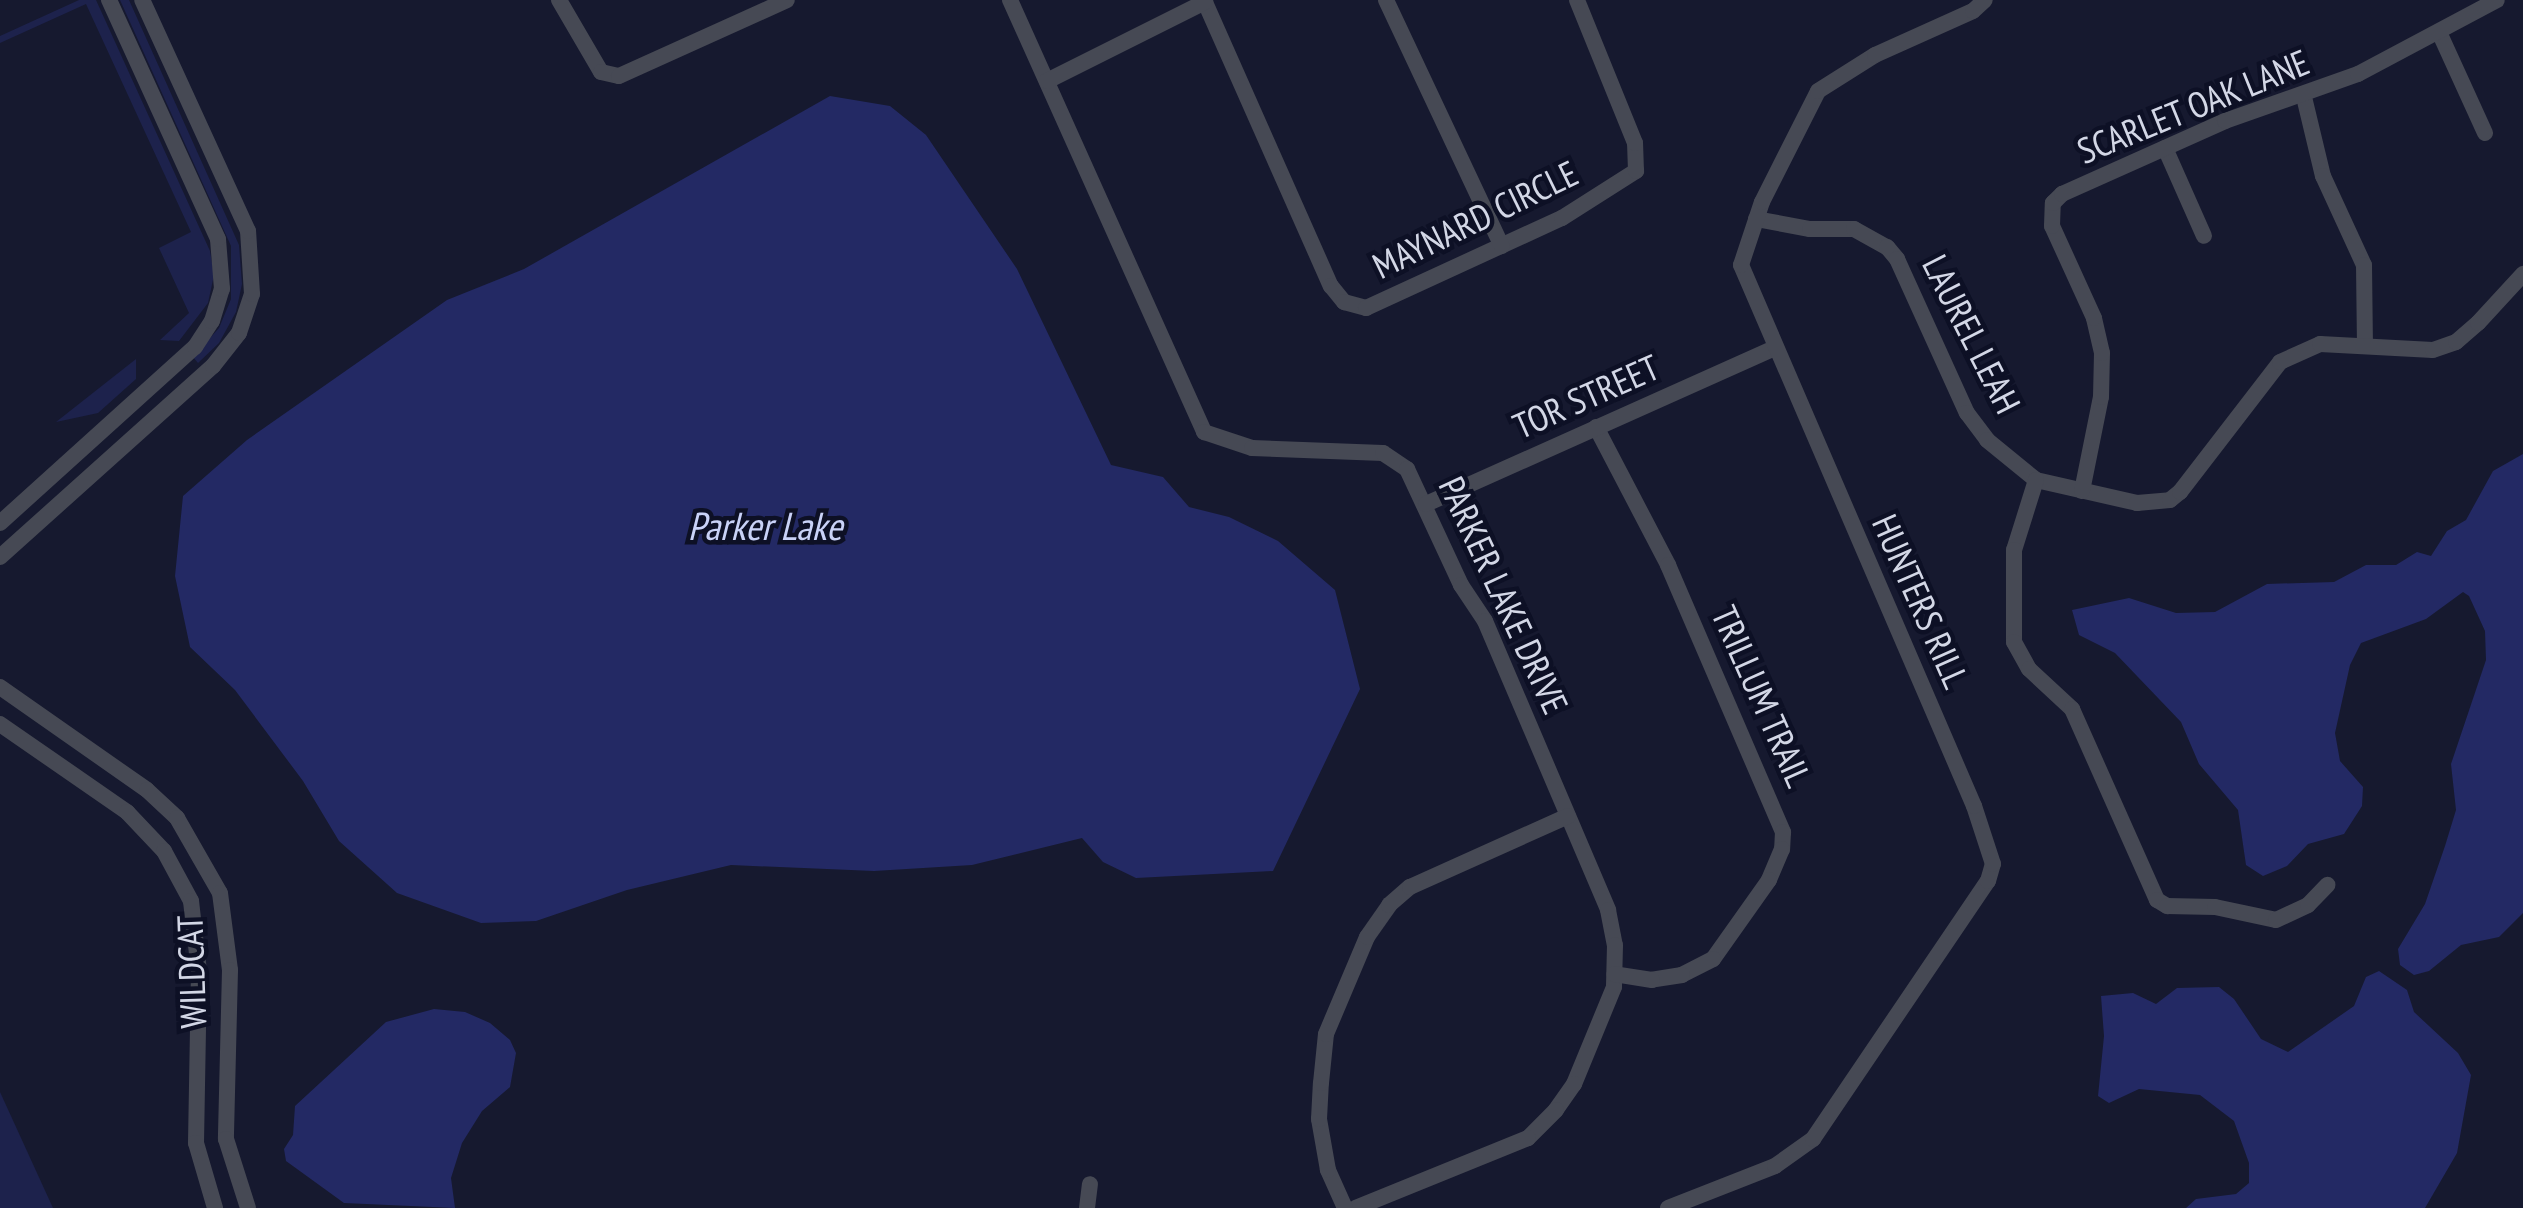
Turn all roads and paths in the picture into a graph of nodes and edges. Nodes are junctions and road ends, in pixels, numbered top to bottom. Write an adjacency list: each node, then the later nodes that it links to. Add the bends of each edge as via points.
1 (109, 0): 22 (street, via 218,238 221,289 212,321)
2 (142, 0): 23 (street, via 248,231 251,294 239,333)
3 (559, 0): 4 (street, via 602,72 619,76)
4 (787, 0)
5 (1010, 0): 12 (street, PARKER LAKE DRIVE)
6 (1387, 0): 18 (street)
7 (1577, 0): 18 (street, MAYNARD CIRCLE, via 1635,143 1636,171)
8 (1985, 0): 16 (street, HUNTERS RILL, via 1818,92)
9 (2498, 0): 11 (street, SCARLET OAK LANE)
10 (1205, 1): 12 (street); 18 (street, MAYNARD CIRCLE, via 1344,302 1366,308)
11 (2439, 32): 13 (street, SCARLET OAK LANE); 14 (street)
12 (1047, 81): 27 (street, PARKER LAKE DRIVE, via 1204,432 1252,448 1383,453 1407,469)
13 (2304, 97): 15 (street, SCARLET OAK LANE); 20 (street, via 2324,176 2364,265)
14 (2485, 133)
15 (2165, 148): 17 (street); 26 (street, SCARLET OAK LANE, via 2053,203 2052,226 2102,352)
16 (1756, 219): 21 (street, HUNTERS RILL, via 1742,265); 25 (street, LAUREL LEAH, via 1854,229 1887,247 1967,413)
17 (2204, 236)
18 (1502, 245)
19 (2523, 274): 20 (street, LAUREL LEAH, via 2456,342 2420,351)
20 (2365, 344): 26 (street, LAUREL LEAH, via 2320,344 2280,362 2170,500 2137,503)
21 (1774, 347): 24 (street, TOR STREET); 41 (street, HUNTERS RILL, via 1993,864 1813,1139 1775,1166)
22 (171, 371): 23 (street); 28 (street)
23 (190, 389): 29 (street)
24 (1596, 428): 27 (street, TOR STREET); 34 (street, TRILLUM TRAIL, via 1668,565 1783,832 1769,880 1713,959 1652,980)
25 (2036, 481): 26 (street, LAUREL LEAH); 33 (street, via 2014,550 2014,642 2029,670 2072,709 2157,900 2276,920)
26 (2082, 491)
27 (1426, 504): 32 (street, PARKER LAKE DRIVE)
28 (0, 523)
29 (0, 557)
30 (0, 687): 37 (street, WILDCAT, via 177,818 220,893 230,970 226,1139)
31 (0, 724): 36 (street, WILDCAT, via 140,824 191,901 199,971 196,1143)
32 (1568, 816): 34 (street, PARKER LAKE DRIVE, via 1608,910); 39 (street, via 1410,887 1367,937 1326,1034 1319,1119)
33 (2327, 885)
34 (1614, 974): 40 (street, PARKER LAKE DRIVE, via 1574,1084 1528,1138)
35 (1090, 1184): 38 (street)
36 (215, 1208)
37 (248, 1208)
38 (1087, 1208)
39 (1345, 1208)
40 (1356, 1208)
41 (1668, 1208)

